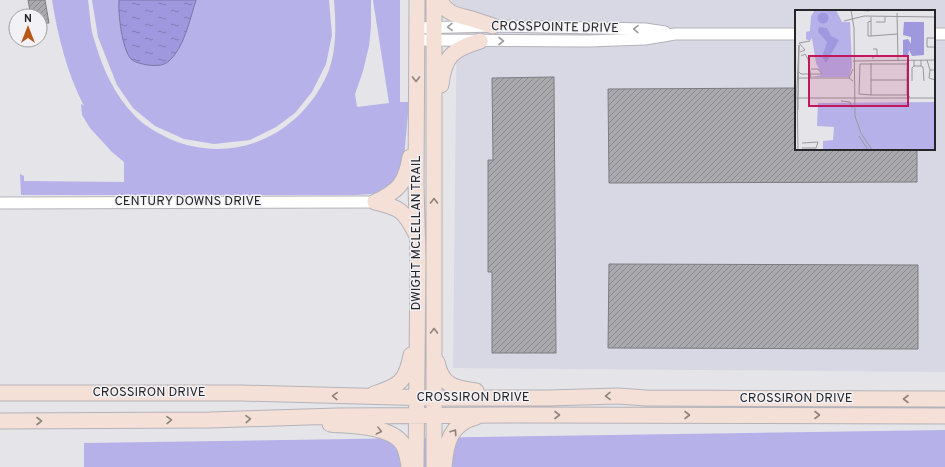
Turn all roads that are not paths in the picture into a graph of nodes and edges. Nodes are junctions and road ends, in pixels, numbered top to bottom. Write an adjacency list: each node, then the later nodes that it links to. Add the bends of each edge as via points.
1 (417, 0): 5 (main road, DWIGHT MCLELLAN TRAIL)
2 (434, 0): 6 (main road, DWIGHT MCLELLAN TRAIL)
3 (440, 0): 4 (main road, via 455,16)
4 (493, 26): 6 (street, CROSSPOINTE DRIVE, one-way to 6); 7 (street, CROSSPOINTE DRIVE, one-way to 4, via 645,29)
5 (416, 34): 6 (street); 11 (main road, DWIGHT MCLELLAN TRAIL, one-way to 11)
6 (434, 34): 9 (street, CROSSPOINTE DRIVE); 10 (main road, DWIGHT MCLELLAN TRAIL)
7 (675, 34): 8 (street, CROSSPOINTE DRIVE); 9 (street, CROSSPOINTE DRIVE, one-way to 7, via 645,39)
8 (795, 34)
9 (480, 41): 10 (main road, via 457,50 447,60 442,71)
10 (434, 119): 16 (main road, DWIGHT MCLELLAN TRAIL, one-way to 10)
11 (416, 121): 12 (main road, via 404,178 391,194); 14 (main road, DWIGHT MCLELLAN TRAIL)
12 (375, 202): 13 (street, CENTURY DOWNS DRIVE); 14 (main road, via 398,208)
13 (0, 203)
14 (417, 236): 15 (main road, DWIGHT MCLELLAN TRAIL)
15 (417, 329): 19 (main road, via 406,376 393,387); 20 (main road, DWIGHT MCLELLAN TRAIL)
16 (434, 350): 21 (main road, DWIGHT MCLELLAN TRAIL); 22 (main road, via 439,373 450,385 488,392)
17 (64, 392): 18 (main road, CROSSIRON DRIVE); 19 (main road, CROSSIRON DRIVE, one-way to 17); 24 (main road, via 41,398)
18 (0, 393)
19 (364, 397): 20 (main road, CROSSIRON DRIVE)
20 (416, 398): 21 (main road, CROSSIRON DRIVE); 25 (main road, DWIGHT MCLELLAN TRAIL)
21 (434, 398): 22 (main road, CROSSIRON DRIVE); 27 (main road, DWIGHT MCLELLAN TRAIL)
22 (502, 398): 23 (main road, CROSSIRON DRIVE, one-way to 22, via 618,396)
23 (945, 399)
24 (0, 400)
25 (416, 415): 27 (main road, CROSSIRON DRIVE); 29 (main road, CROSSIRON DRIVE); 32 (main road, DWIGHT MCLELLAN TRAIL)
26 (484, 415): 27 (main road, CROSSIRON DRIVE); 28 (main road, CROSSIRON DRIVE, one-way to 28); 34 (main road, one-way to 26, via 449,440 454,430 469,419)
27 (434, 416): 33 (main road, DWIGHT MCLELLAN TRAIL)
28 (945, 416)
29 (285, 417): 30 (main road, CROSSIRON DRIVE, one-way to 29); 31 (main road, one-way to 31, via 381,430 393,435 402,443)
30 (0, 421)
31 (409, 467)
32 (416, 467)
33 (434, 467)
34 (444, 467)

